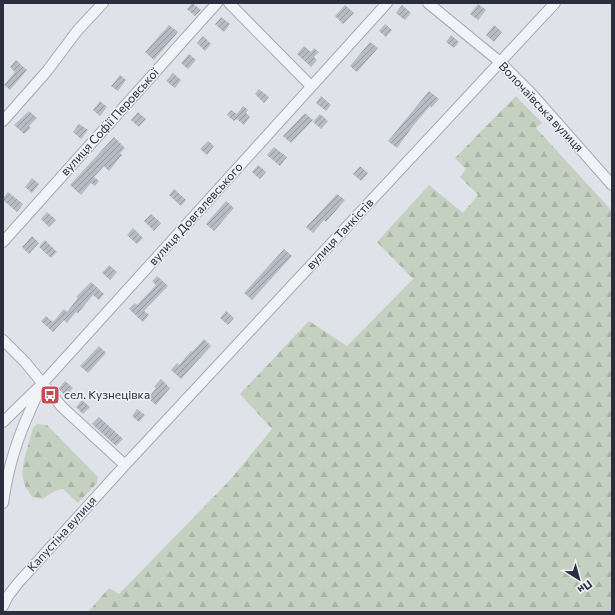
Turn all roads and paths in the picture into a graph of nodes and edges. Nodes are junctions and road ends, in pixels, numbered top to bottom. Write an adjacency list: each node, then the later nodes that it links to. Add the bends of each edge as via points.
1 (103, 3): 9 (street)
2 (217, 3): 11 (street, вулиця Софії Перовської)
3 (229, 3): 8 (street)
4 (387, 3): 8 (street, вулиця Довгалевського)
5 (428, 3): 7 (street, Волочаївська вулиця)
6 (555, 3): 7 (street, вулиця Танкістів)
7 (500, 62): 10 (street, Волочаївська вулиця, via 531,93); 15 (street, вулиця Танкістів)
8 (312, 86): 13 (street, вулиця Довгалевського)
9 (3, 121)
10 (612, 185)
11 (3, 242)
12 (3, 340): 13 (street)
13 (42, 384): 14 (street, вулиця Довгалевського); 15 (street, via 62,407); 16 (street, via 18,438 10,463)
14 (3, 422)
15 (125, 465): 17 (street, Капустіна вулиця, via 18,583)
16 (3, 504)
17 (3, 606)

